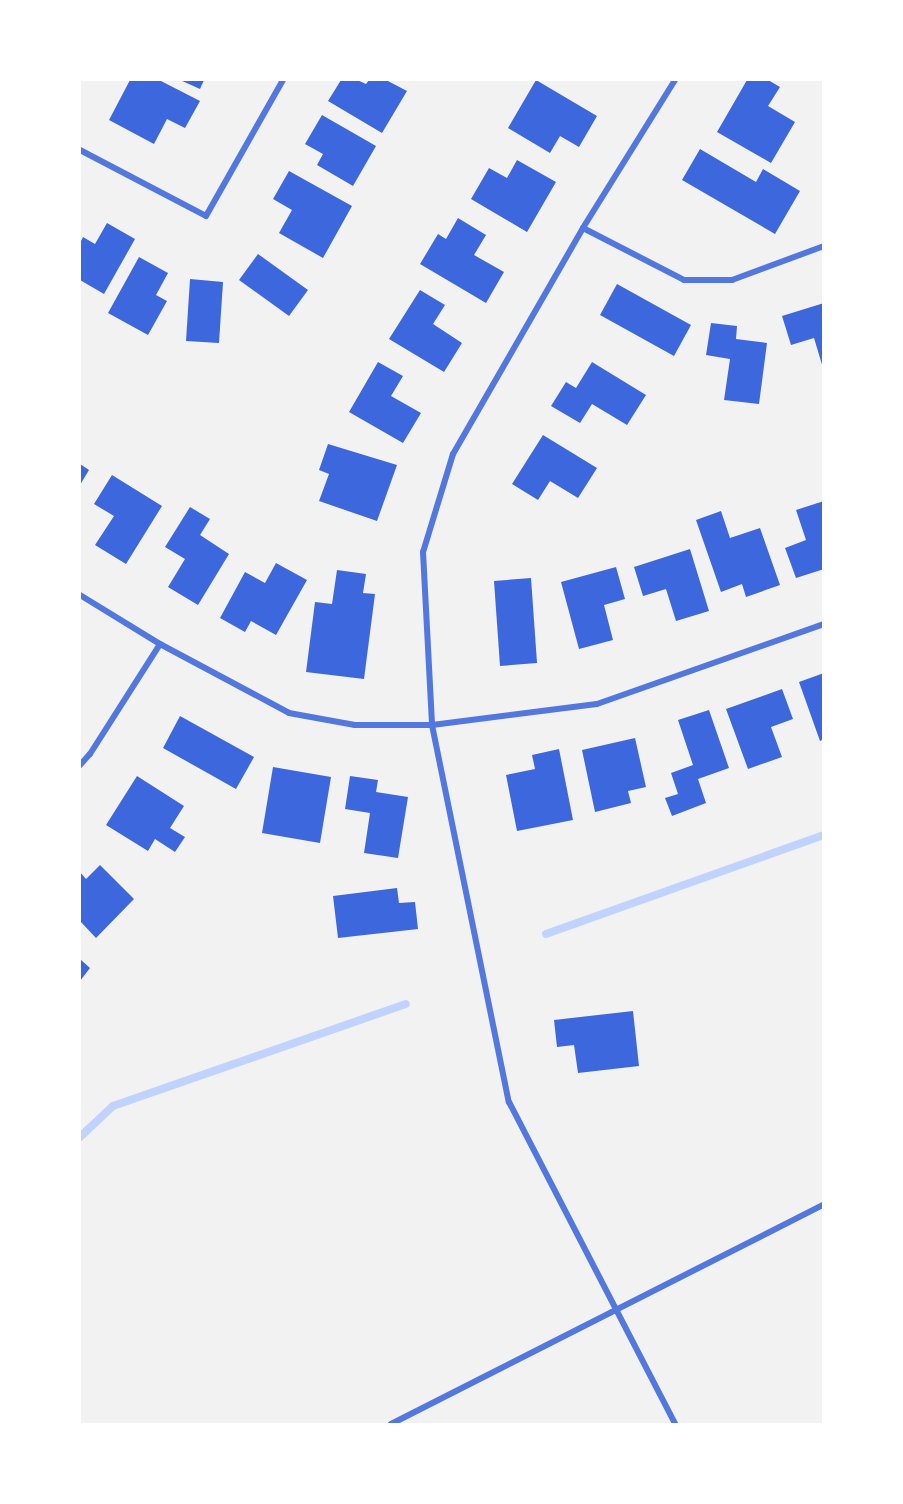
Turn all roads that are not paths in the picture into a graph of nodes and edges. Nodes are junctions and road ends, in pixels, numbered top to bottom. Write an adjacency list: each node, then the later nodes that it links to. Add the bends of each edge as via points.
1 (283, 80): 3 (street, via 206,216)
2 (675, 80): 4 (street)
3 (80, 150)
4 (583, 228): 5 (street, via 684,280 732,280); 9 (street, via 453,454 423,552)
5 (824, 246)
6 (80, 595): 8 (street)
7 (824, 624): 9 (street, via 597,704)
8 (160, 644): 9 (street, via 289,713 355,725); 10 (street)
9 (432, 725): 12 (street, via 509,1102)
10 (80, 765)
11 (824, 1204): 12 (street)
12 (616, 1311): 13 (street); 14 (street)
13 (391, 1425)
14 (675, 1425)

